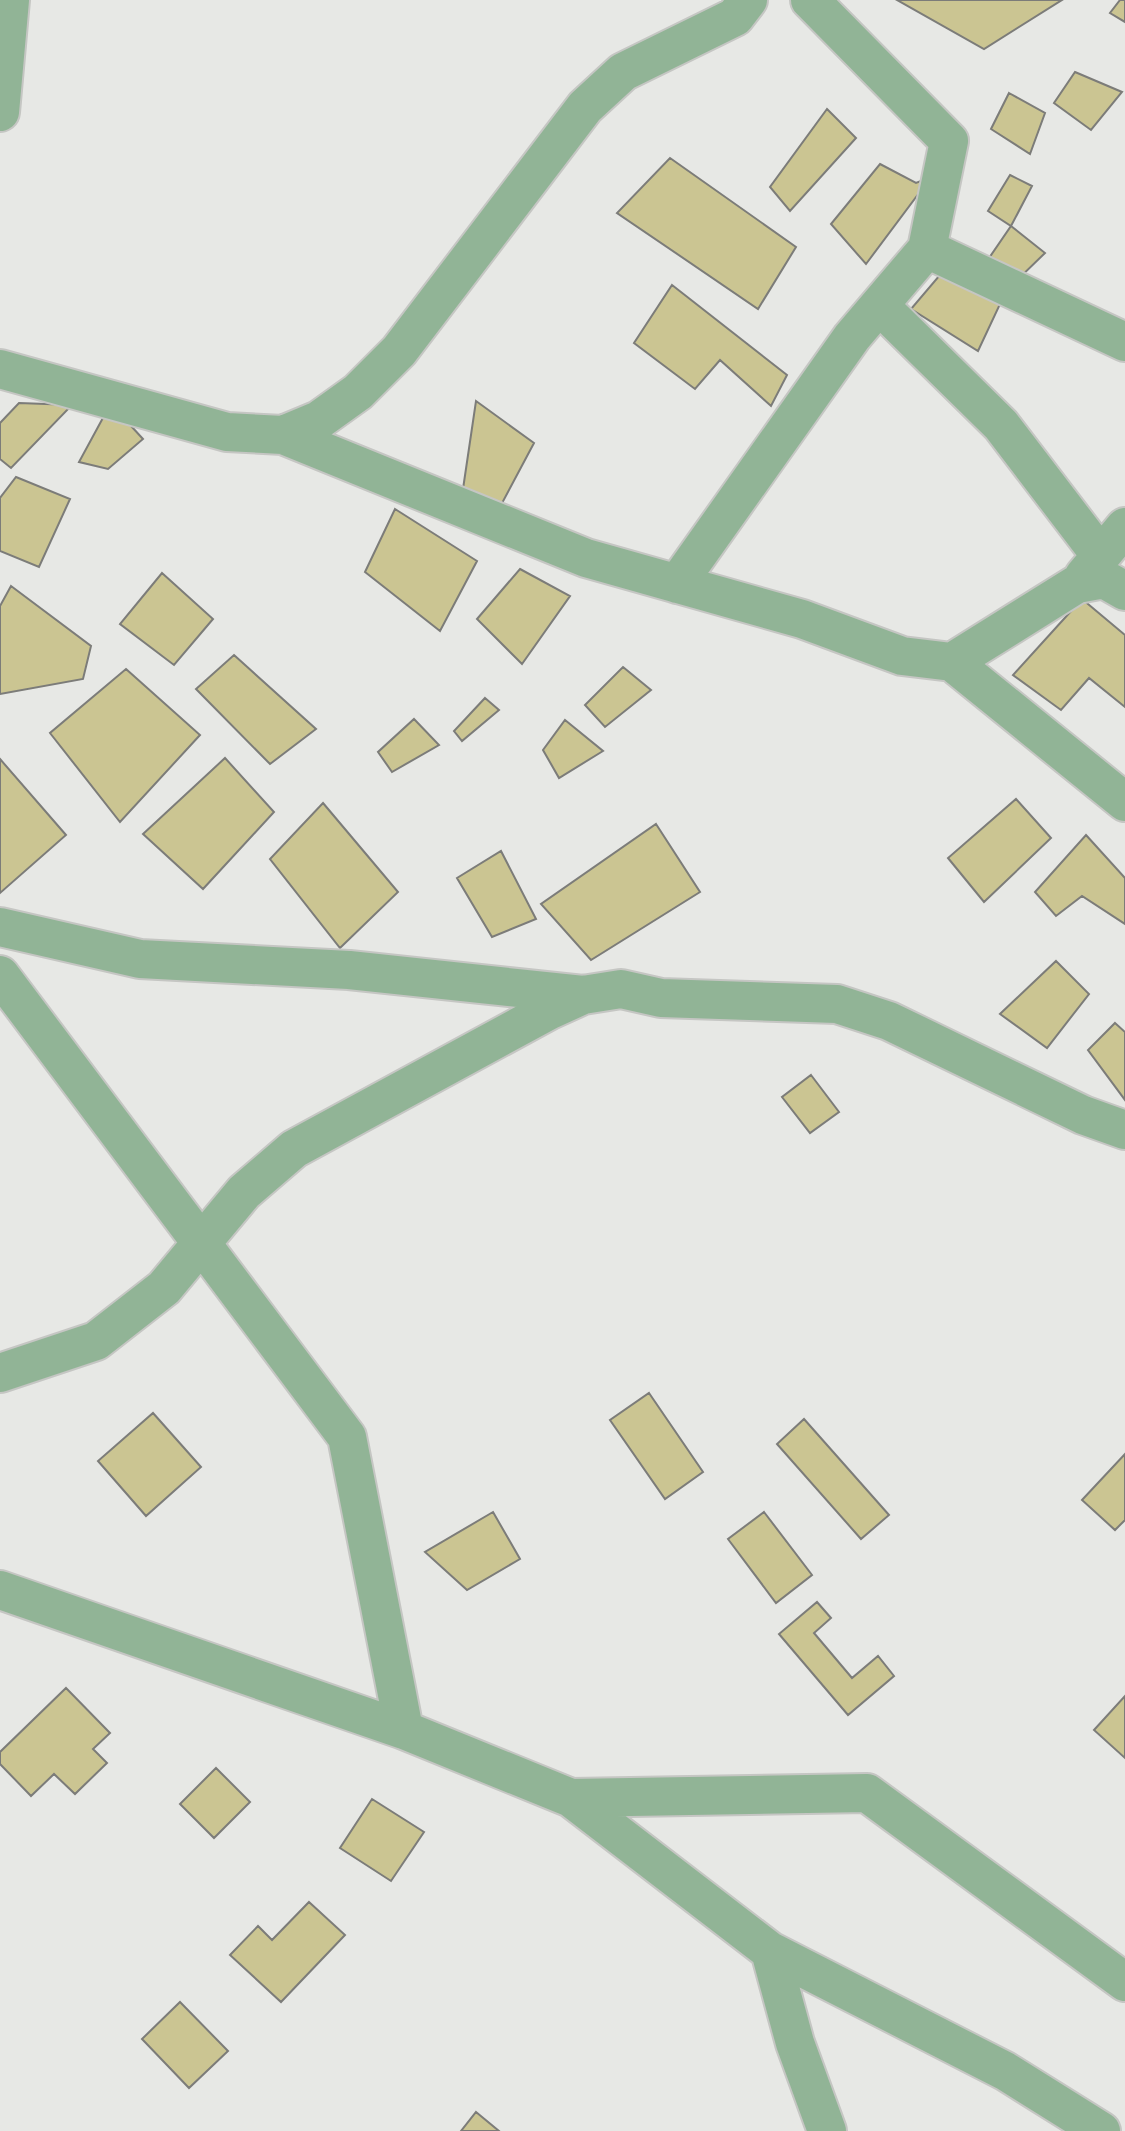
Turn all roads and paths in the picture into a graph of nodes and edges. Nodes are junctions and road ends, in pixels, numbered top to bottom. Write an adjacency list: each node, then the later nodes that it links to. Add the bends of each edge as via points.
1 (10, 0): 4 (street)
2 (748, 0): 9 (street, via 735,17 623,72 585,107 399,351 358,392 319,421)
3 (810, 0): 5 (street, via 949,141)
4 (0, 112)
5 (928, 249): 6 (street); 7 (street)
6 (880, 306): 11 (street, via 1001,425); 12 (street, via 852,337)
7 (1125, 342)
8 (0, 369): 9 (street, via 227,432)
9 (283, 435): 12 (street, via 586,558)
10 (1125, 527): 11 (street)
11 (1089, 570): 13 (street); 14 (street)
12 (677, 584): 14 (street, via 802,619 902,656)
13 (1125, 591)
14 (952, 662): 15 (street)
15 (1125, 802)
16 (0, 927): 18 (street, via 140,959 349,970)
17 (0, 975): 20 (street)
18 (583, 995): 19 (street, via 621,989 661,998 838,1004 889,1021 1083,1115); 20 (street, via 293,1149 244,1192)
19 (1125, 1130)
20 (202, 1246): 21 (street, via 164,1288 96,1341); 23 (street, via 347,1437)
21 (0, 1373)
22 (0, 1590): 23 (street)
23 (404, 1730): 24 (street)
24 (571, 1798): 25 (street); 26 (street, via 867,1793)
25 (770, 1951): 27 (street, via 794,2043); 28 (street, via 1005,2071)
26 (1125, 1982)
27 (827, 2131)
28 (1101, 2131)

